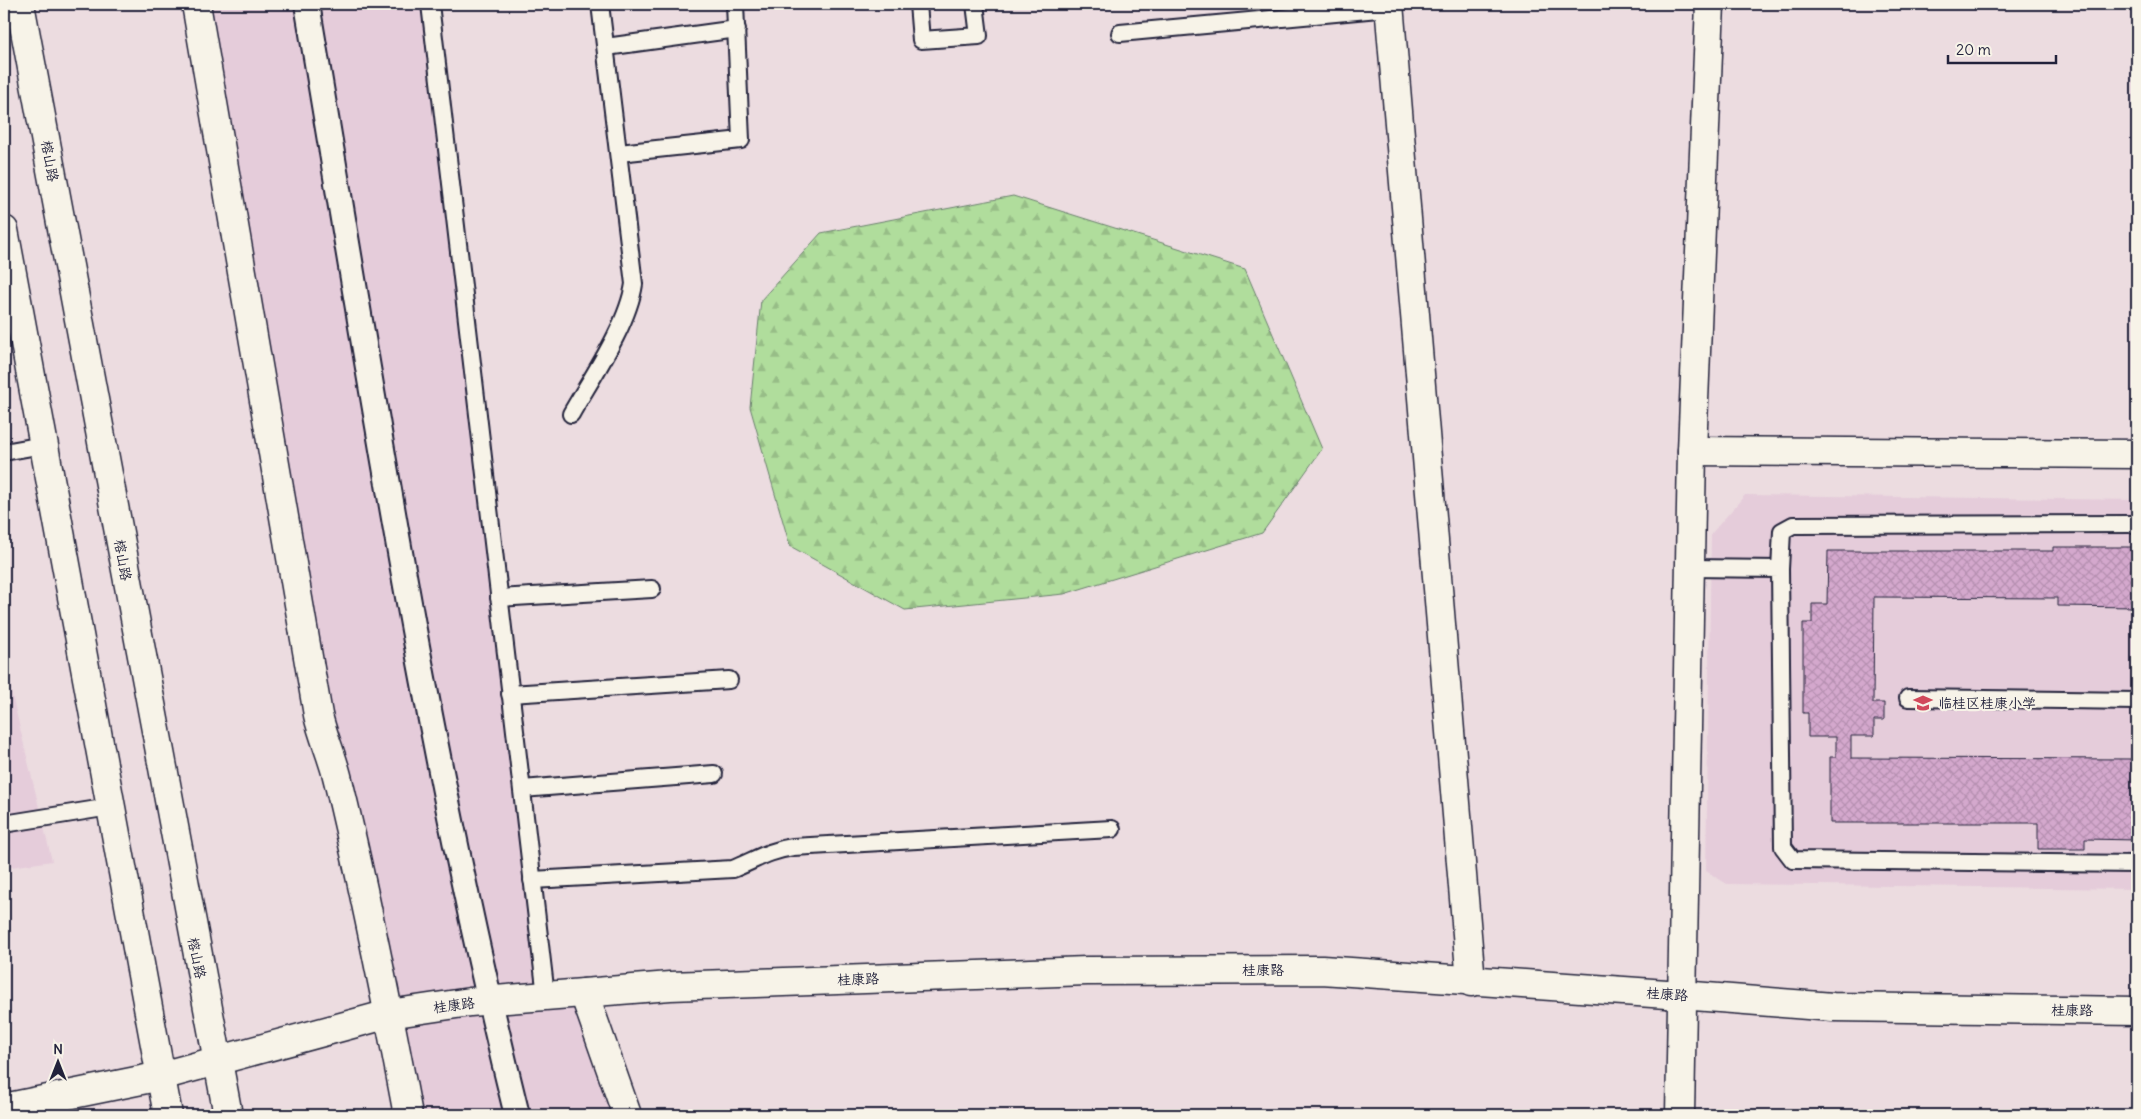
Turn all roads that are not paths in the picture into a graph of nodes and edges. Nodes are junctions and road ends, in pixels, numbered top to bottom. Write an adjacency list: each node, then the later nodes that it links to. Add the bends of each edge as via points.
1 (20, 4): 44 (street, 榕山路)
2 (196, 4): 43 (street, via 318,715 337,777)
3 (307, 4): 41 (street, via 423,682)
4 (430, 4): 25 (lane)
5 (600, 4): 13 (lane)
6 (735, 4): 11 (lane)
7 (918, 4): 8 (lane, via 921,40 978,36)
8 (975, 4)
9 (1710, 4): 18 (street)
10 (1389, 6): 12 (lane); 37 (street)
11 (737, 29): 13 (lane); 14 (lane, via 741,140)
12 (1120, 32)
13 (606, 47): 14 (lane)
14 (619, 153): 16 (lane, via 634,284 632,302)
15 (4, 230): 17 (street)
16 (571, 414)
17 (43, 445): 19 (lane); 32 (street)
18 (1692, 451): 20 (street); 22 (street)
19 (4, 452)
20 (2137, 454)
21 (2137, 524): 23 (lane, via 1793,525 1782,531)
22 (1690, 568): 23 (lane); 39 (street)
23 (1780, 569): 35 (lane, via 1783,847 1792,860)
24 (652, 589): 25 (lane)
25 (499, 598): 27 (lane)
26 (729, 680): 27 (lane)
27 (510, 694): 31 (lane)
28 (1908, 698): 29 (lane)
29 (2137, 701)
30 (714, 774): 31 (lane)
31 (522, 789): 36 (lane)
32 (110, 807): 33 (lane); 45 (street)
33 (4, 824)
34 (1112, 829): 36 (lane, via 793,847 770,852 733,869)
35 (2137, 864)
36 (532, 880): 40 (lane)
37 (1472, 982): 38 (street, 桂康路, via 1322,970 1087,971 670,986); 39 (street, 桂康路)
38 (584, 993): 40 (street, 桂康路); 51 (street)
39 (1681, 995): 42 (street, 桂康路, via 1833,1007); 52 (street)
40 (546, 996): 41 (street, 桂康路)
41 (488, 1000): 43 (street, 桂康路); 50 (street)
42 (2137, 1011)
43 (389, 1014): 44 (street, 桂康路); 49 (street)
44 (217, 1061): 45 (street, 桂康路); 48 (street, 榕山路)
45 (161, 1076): 46 (street, 桂康路); 47 (street)
46 (4, 1108)
47 (168, 1115)
48 (228, 1115)
49 (408, 1115)
50 (517, 1115)
51 (627, 1115)
52 (1680, 1115)

